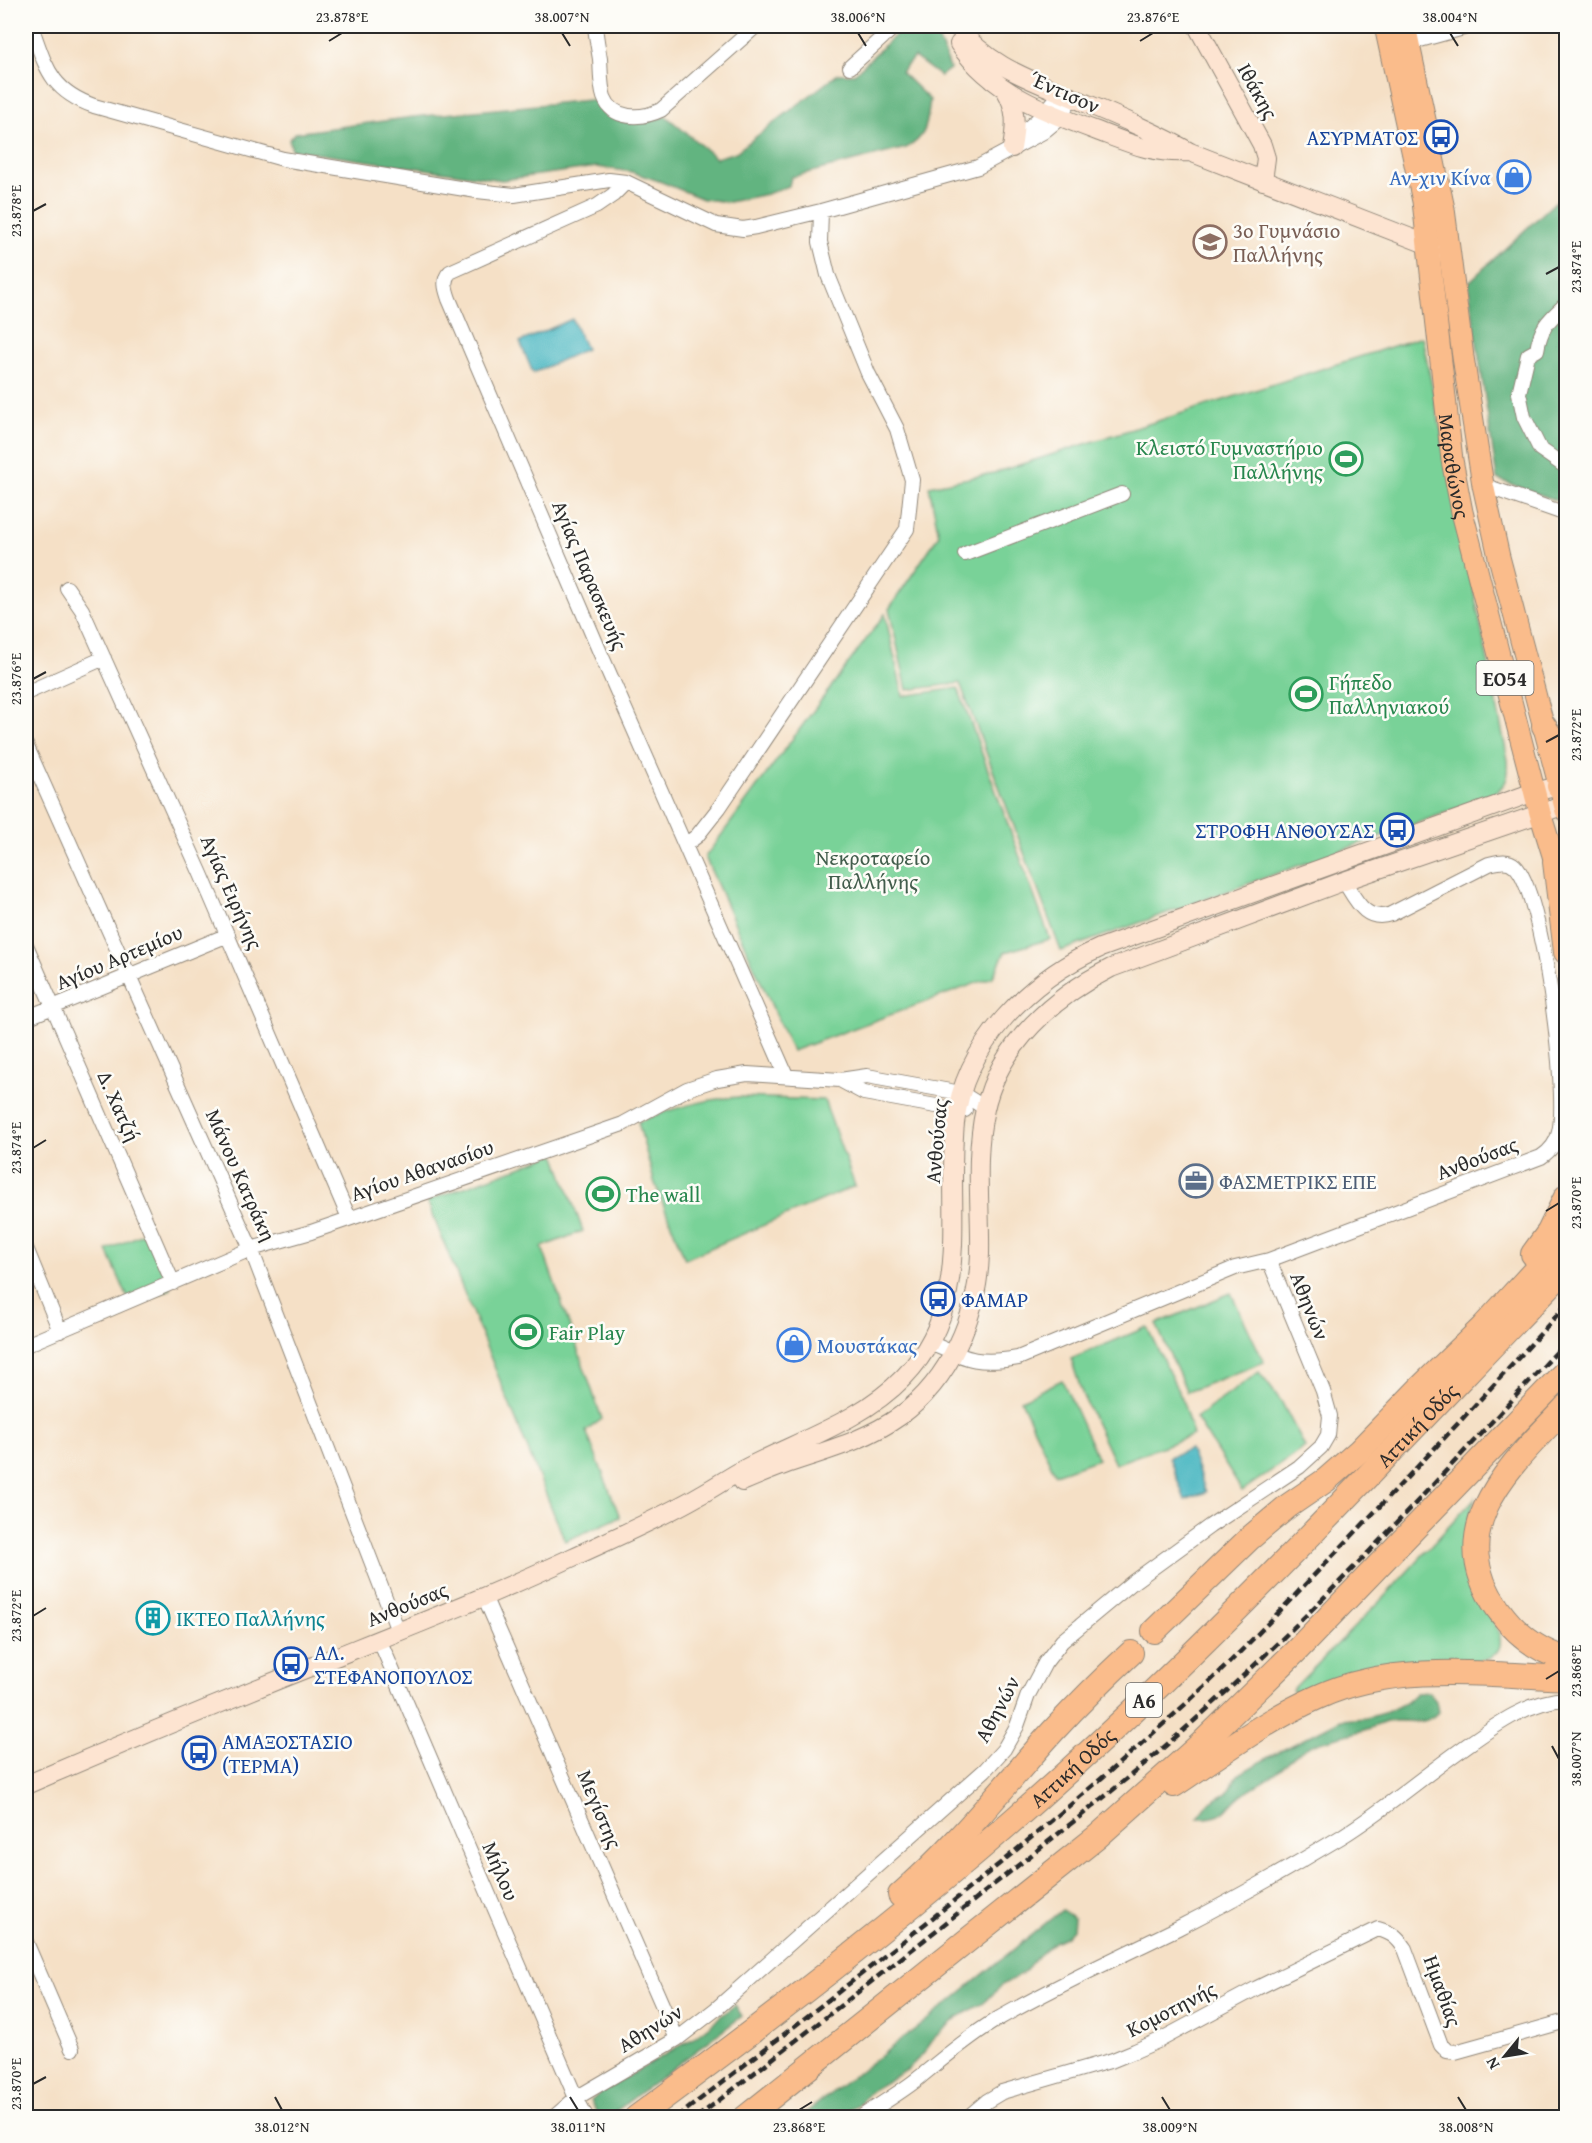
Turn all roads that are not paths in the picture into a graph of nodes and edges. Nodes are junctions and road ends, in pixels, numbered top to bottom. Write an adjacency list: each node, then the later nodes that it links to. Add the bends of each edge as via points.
1 (30, 26): 18 (street, via 50,74 79,101 249,150 514,195 609,180)
2 (595, 26): 3 (street, via 604,98 615,111 631,116 661,110)
3 (756, 26)
4 (896, 26): 11 (street)
5 (949, 26): 12 (street, Έντισον, via 969,57)
6 (957, 26): 13 (street, Έντισον, via 972,45 999,64)
7 (1197, 26): 17 (street, Ιθάκης, via 1262,145 1266,158)
8 (1385, 26): 20 (main road, Μαραθώνος / ΕΟ54, via 1419,182)
9 (1471, 26): 10 (street)
10 (1407, 34): 21 (main road, Μαραθώνος / ΕΟ54, via 1442,198)
11 (850, 67)
12 (1005, 88): 14 (street, Έντισον); 15 (street, via 1016,115)
13 (1066, 95): 14 (street); 16 (street, Έντισον)
14 (1053, 114): 15 (street, via 1020,135); 16 (street, Έντισον, via 1140,147 1167,153)
15 (1012, 148): 19 (street, via 969,170)
16 (1190, 152): 17 (street, Έντισον)
17 (1263, 181): 20 (street, Έντισον)
18 (626, 182): 19 (street, via 728,228 756,227); 37 (street, Αγίας Παρασκευής, via 597,206 450,272 445,285)
19 (821, 211): 37 (street, via 820,242 828,275 868,373 897,429 912,480 907,530 718,808)
20 (1428, 246): 21 (street, Έντισον); 34 (main road, Μαραθώνος / ΕΟ54, via 1452,460 1462,512)
21 (1449, 252): 24 (main road, Μαραθώνος / ΕΟ54)
22 (1566, 304): 23 (street, via 1545,324 1537,350 1528,355 1519,393 1536,443)
23 (1566, 467)
24 (1483, 485): 26 (street); 31 (main road, Μαραθώνος / ΕΟ54)
25 (1122, 494): 27 (street)
26 (1566, 514)
27 (965, 554)
28 (67, 588): 29 (street, Αγίας Ειρήνης)
29 (104, 658): 30 (street); 41 (street, Αγίας Ειρήνης)
30 (26, 693)
31 (1544, 726): 33 (highway); 35 (main road, Μαραθώνος / ΕΟ54)
32 (26, 744): 44 (street, Μάνου Κατράκη)
33 (1566, 754)
34 (1534, 792): 35 (street, Ανθούσας); 36 (main road, Μαραθώνος / ΕΟ54); 48 (street, Ανθούσας, via 1070,961 1034,988 1000,1023 975,1062)
35 (1564, 796): 36 (street, Ανθούσας)
36 (1540, 813): 38 (main road, Μαραθώνος / ΕΟ54); 39 (street, Ανθούσας)
37 (685, 845): 47 (street, Αγίας Παρασκευής)
38 (1556, 862): 40 (main road, Μαραθώνος / ΕΟ54); 43 (highway)
39 (1344, 881): 49 (street, Ανθούσας, via 1087,980 1034,1022 1022,1037 1000,1071); 55 (street, Ανθούσας, via 1362,908 1381,917 1489,864 1514,864 1526,886 1548,980 1562,1084 1559,1133 1551,1150 1541,1157)
40 (1566, 897)
41 (228, 934): 44 (street, Αγίου Αρτεμίου); 51 (street, Αγίας Ειρήνης)
42 (26, 945): 45 (street, Δ. Χατζή)
43 (1566, 952)
44 (128, 976): 45 (street, Αγίου Αρτεμίου); 54 (street, Μάνου Κατράκη)
45 (53, 1008): 46 (street, Αγίου Αρτεμίου); 57 (street, Δ. Χατζή)
46 (26, 1018)
47 (786, 1075): 48 (street, Αγίου Αθανασίου, via 840,1080 867,1076); 51 (street, Αγίου Αθανασίου, via 739,1075 703,1083 623,1124)
48 (959, 1102): 49 (street, Αγίου Αθανασίου); 59 (street, Ανθούσας, via 954,1149 952,1275)
49 (985, 1108): 61 (street, Ανθούσας, via 979,1157 980,1257 969,1314)
50 (1566, 1197): 63 (highway, via 1549,1232 1521,1271)
51 (349, 1218): 54 (street, Αγίου Αθανασίου)
52 (1566, 1236): 63 (highway, via 1483,1327)
53 (26, 1248): 58 (street)
54 (251, 1249): 57 (street, Αγίου Αθανασίου); 68 (street, Μάνου Κατράκη)
55 (1269, 1260): 61 (street, Ανθούσας, via 1235,1268 1018,1358 978,1362); 79 (street, Αθηνών, via 1330,1416 1328,1435 1321,1448 1133,1582 1062,1641 1045,1663 1004,1749 986,1770)
56 (1566, 1269): 81 (highway, Αττική Οδός / Α6, via 1394,1450 1135,1710 974,1855 873,1938)
57 (173, 1283): 58 (street, Αγίου Αθανασίου)
58 (60, 1331): 60 (street, Αγίου Αθανασίου)
59 (930, 1343): 61 (street, Ανθούσας); 65 (street, Ανθούσας, via 905,1376 872,1404)
60 (26, 1345)
61 (954, 1354): 65 (street, Ανθούσας, via 930,1387 901,1415 862,1437)
62 (1566, 1371): 75 (highway, via 1296,1651 1200,1745)
63 (1420, 1388): 67 (highway, via 1343,1466 1250,1538)
64 (1566, 1407): 71 (highway, via 1498,1483 1480,1522 1476,1555 1481,1578 1505,1620 1536,1646)
65 (700, 1495): 66 (street, Ανθούσας)
66 (484, 1596): 68 (street, Ανθούσας); 79 (street, Μεγίστης)
67 (1154, 1631)
68 (398, 1632): 69 (street, Ανθούσας)
69 (379, 1639): 74 (street, Ανθούσας); 82 (street, Μήλου)
70 (1131, 1653): 81 (highway, via 1065,1718 926,1873)
71 (1566, 1659)
72 (1566, 1678): 75 (highway, via 1432,1674 1359,1683 1320,1696 1276,1718)
73 (1566, 1699): 86 (street, via 1532,1706 1479,1737 1374,1815 1310,1856 993,2022)
74 (26, 1785)
75 (1097, 1837): 85 (highway)
76 (1391, 1932): 78 (street, Ημαθίας, via 1405,1949 1441,2045 1448,2051); 87 (street, Κομοτηνής, via 1368,1932 1160,2040 1113,2060 1002,2092)
77 (26, 1942): 80 (street)
78 (1566, 2023)
79 (677, 2039): 82 (street, Αθηνών)
80 (72, 2049)
81 (680, 2085): 84 (highway, Αττική Οδός / Α6)
82 (581, 2108): 83 (street, Αθηνών)
83 (553, 2118)
84 (636, 2118)
85 (745, 2118)
86 (860, 2118)
87 (967, 2118)

